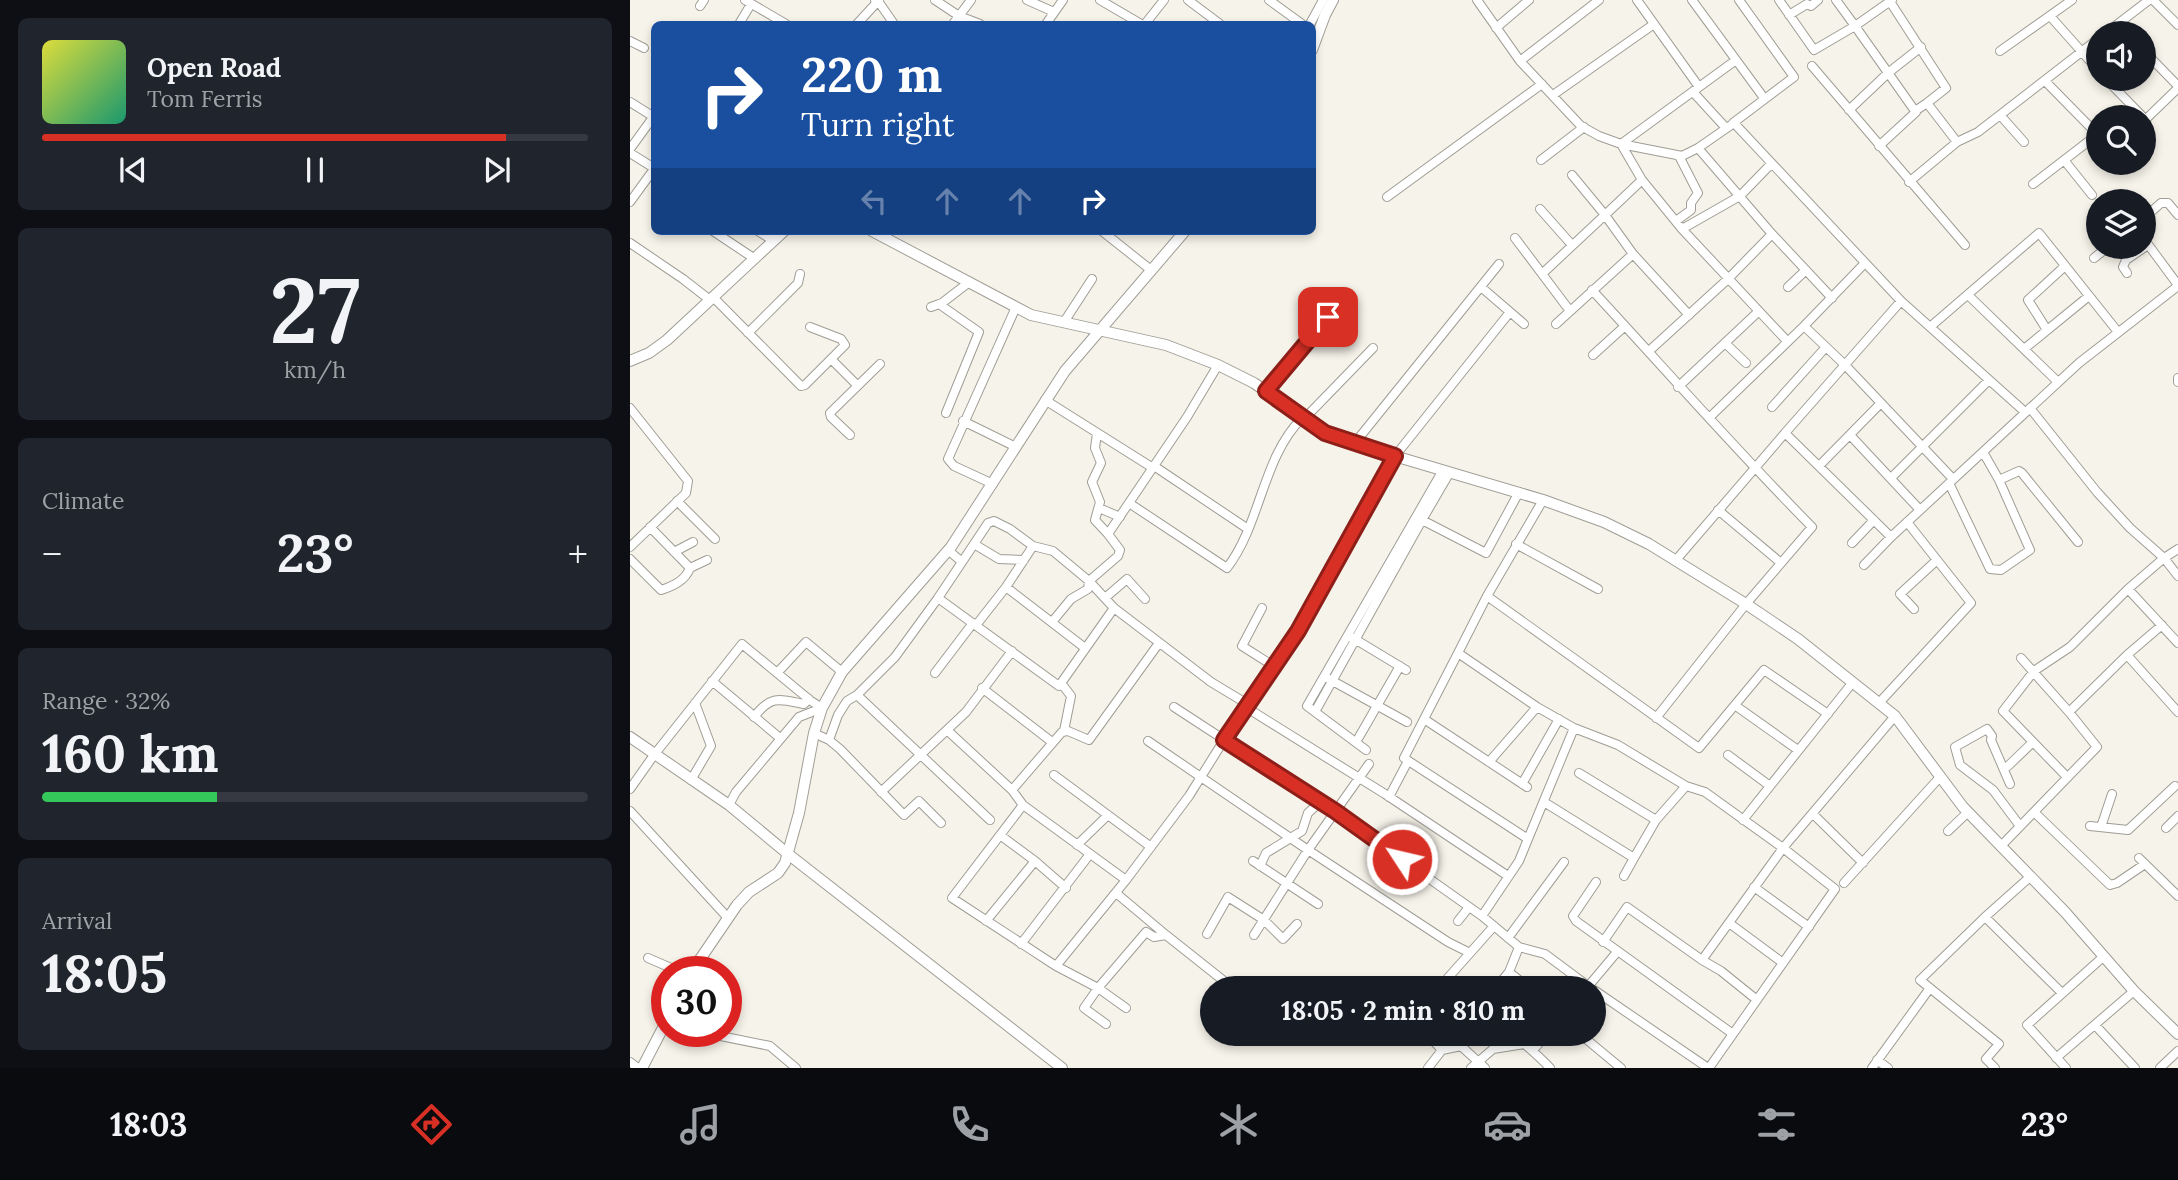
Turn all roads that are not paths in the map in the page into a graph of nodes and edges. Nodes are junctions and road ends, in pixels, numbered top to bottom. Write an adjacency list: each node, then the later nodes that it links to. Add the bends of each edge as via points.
1 (877, 0): 33 (street); 34 (street)
2 (935, 0): 29 (street)
3 (971, 0): 29 (street)
4 (1027, 0): 27 (street)
5 (1063, 0): 27 (street)
6 (1164, 0): 39 (street)
7 (1188, 0): 26 (street)
8 (1206, 0): 26 (street)
9 (1269, 0): 41 (street)
10 (1323, 0): 42 (street)
11 (1333, 0): 48 (main road)
12 (1477, 0): 47 (street)
13 (1529, 0): 47 (street)
14 (1637, 0): 44 (street)
15 (1692, 0): 56 (street)
16 (1779, 0): 28 (street)
17 (1818, 0): 28 (street)
18 (1836, 0): 46 (street)
19 (2073, 0): 30 (street)
20 (2151, 0): 43 (street); 45 (street)
21 (1104, 1): 38 (street)
22 (1743, 1): 67 (street, via 1794,77)
23 (1890, 1): 46 (street); 50 (street)
24 (748, 2): 31 (street); 32 (street)
25 (1593, 2): 57 (street)
26 (1200, 10): 40 (street)
27 (1054, 12): 37 (street)
28 (1789, 15): 46 (street, via 1814,50)
29 (959, 16): 35 (street); 36 (street)
30 (2050, 16): 53 (street); 54 (street)
31 (740, 21)
32 (781, 21)
33 (860, 21)
34 (892, 21)
35 (955, 21)
36 (972, 21)
37 (1048, 21)
38 (1138, 21)
39 (1146, 21)
40 (1216, 21)
41 (1298, 21)
42 (1312, 21)
43 (2122, 21)
44 (1654, 24): 64 (street); 66 (street)
45 (2178, 25)
46 (1855, 26): 60 (street)
47 (1496, 28): 57 (street)
48 (1316, 39)
49 (630, 41): 51 (street)
50 (1921, 47): 60 (street); 69 (street, via 1946,88)
51 (644, 48)
52 (2086, 48): 54 (street)
53 (2000, 51)
54 (2081, 52): 55 (street); 61 (street)
55 (2086, 57)
56 (1736, 60): 64 (street); 67 (street)
57 (1520, 61): 62 (street)
58 (2156, 64): 63 (street)
59 (1812, 66): 72 (street)
60 (1888, 73): 72 (street); 73 (street)
61 (2045, 81): 75 (street); 77 (street)
62 (1542, 84): 66 (street); 99 (street)
63 (2178, 87): 71 (street)
64 (1696, 90): 78 (street); 82 (street)
65 (2117, 91): 70 (street)
66 (1553, 95): 79 (street)
67 (1764, 98): 78 (street)
68 (630, 102): 74 (street)
69 (1927, 103): 73 (street); 80 (street)
70 (2131, 105)
71 (2156, 108)
72 (1849, 110): 84 (street)
73 (1916, 111): 84 (street)
74 (651, 115)
75 (2000, 115): 80 (street); 81 (street)
76 (651, 121): 86 (street)
77 (2086, 123)
78 (1729, 125): 85 (street); 90 (street)
79 (1584, 127): 82 (street); 88 (street)
80 (1957, 142): 95 (street)
81 (2024, 142)
82 (1621, 144): 87 (street); 94 (street)
83 (2086, 144): 89 (street)
84 (1879, 146): 95 (street)
85 (1698, 148): 87 (street); 98 (street)
86 (630, 151): 91 (street)
87 (1679, 156): 105 (street, via 1698,193)
88 (1541, 160)
89 (2064, 160): 96 (street); 97 (street)
90 (1770, 164): 98 (street); 124 (street)
91 (651, 167)
92 (651, 173): 100 (street)
93 (1572, 175): 103 (street)
94 (1642, 180): 103 (street); 105 (street)
95 (1909, 182): 119 (street)
96 (2033, 184)
97 (2087, 189)
98 (1740, 196): 105 (street); 106 (street)
99 (1387, 197)
100 (630, 202)
101 (2156, 207): 104 (street, via 2168,203)
102 (1540, 209): 118 (street)
103 (1605, 215): 118 (street); 120 (street)
104 (2178, 215)
105 (1679, 225): 133 (street)
106 (1772, 234): 128 (street); 133 (street)
107 (719, 235): 122 (street)
108 (764, 235): 116 (street)
109 (780, 235): 116 (main road)
110 (879, 235): 134 (main road)
111 (1107, 235): 115 (street)
112 (1115, 235): 115 (street)
113 (1180, 235): 127 (main road)
114 (1515, 238): 129 (street)
115 (1112, 239): 127 (street)
116 (774, 241): 122 (main road)
117 (630, 243): 142 (street)
118 (1572, 245): 129 (street)
119 (1965, 245)
120 (1633, 254): 138 (street); 149 (street)
121 (2156, 255): 135 (street)
122 (755, 259): 142 (main road)
123 (2127, 259): 130 (street, via 2123,267)
124 (1865, 263): 141 (street); 144 (street)
125 (1499, 264): 136 (street)
126 (2065, 266): 139 (street, via 2039,233); 140 (street); 158 (street, via 2028,300)
127 (1151, 270): 157 (main road)
128 (1806, 270): 137 (street); 141 (street)
129 (1542, 273): 146 (street)
130 (2127, 273)
131 (800, 274): 160 (street, via 798,283)
132 (1092, 279): 150 (street)
133 (1728, 279): 148 (street); 149 (street)
134 (968, 283): 145 (main road); 184 (street, via 935,306 979,331)
135 (2178, 285): 159 (street)
136 (1481, 287): 147 (street); 192 (street)
137 (1788, 288)
138 (1592, 290): 146 (street); 153 (street)
139 (1968, 295): 156 (street); 165 (street)
140 (2089, 296): 158 (street); 159 (street)
141 (1832, 298): 154 (street)
142 (711, 299): 160 (street); 169 (main road, via 649,354)
143 (1344, 300): 178 (street)
144 (1901, 301): 156 (street); 173 (street)
145 (1016, 307): 150 (main road); 187 (street)
146 (1570, 311): 152 (street)
147 (1510, 312): 151 (street); 196 (street)
148 (1759, 312): 161 (street); 162 (street)
149 (1689, 315): 166 (street)
150 (1064, 323): 157 (main road)
151 (1524, 324)
152 (1556, 324)
153 (1625, 326): 166 (street); 167 (street)
154 (1804, 326): 161 (street); 163 (street)
155 (810, 327): 168 (street, via 844,341)
156 (1930, 327): 174 (street)
157 (1098, 330): 172 (main road, via 1166,345); 179 (main road)
158 (2047, 330): 165 (street)
159 (2118, 332): 175 (street)
160 (748, 333): 168 (street, via 802,386)
161 (1787, 341): 185 (street)
162 (1726, 343): 170 (street); 177 (street)
163 (1826, 347): 173 (street); 181 (street)
164 (1373, 348): 186 (street)
165 (2024, 349): 175 (street)
166 (1649, 351): 177 (street)
167 (1593, 355)
168 (831, 359): 176 (street)
169 (630, 361)
170 (1746, 363)
171 (880, 364): 176 (street)
172 (1219, 365): 178 (main road); 198 (street)
173 (1845, 365): 180 (street); 189 (street)
174 (1989, 380): 183 (street); 194 (street)
175 (2058, 382): 183 (street)
176 (857, 384): 190 (street, via 830,413)
177 (1678, 387): 185 (street)
178 (1266, 391): 186 (main road)
179 (1045, 400): 188 (street); 193 (main road)
180 (1881, 403): 191 (street); 194 (street)
181 (1772, 407)
182 (630, 408): 207 (street, via 688,481 686,492)
183 (2028, 410): 195 (street); 231 (street, via 2097,492)
184 (946, 413)
185 (1710, 417): 199 (street)
186 (1303, 418): 192 (main road); 217 (street, via 1284,439)
187 (963, 422): 193 (street); 204 (street, via 949,462)
188 (1097, 433): 198 (street); 209 (street, via 1095,448 1101,463 1092,482 1100,497)
189 (1785, 433): 197 (street); 199 (street)
190 (850, 435)
191 (1850, 435): 197 (street); 201 (street)
192 (1354, 444): 196 (main road)
193 (1016, 447): 204 (main road)
194 (1922, 447): 201 (street); 203 (street)
195 (1983, 452): 202 (street); 203 (street)
196 (1395, 456): 200 (main road); 266 (street)
197 (1819, 466): 214 (street)
198 (1153, 467): 208 (street); 217 (street)
199 (1754, 468): 210 (street); 238 (street, via 1812,527)
200 (1447, 471): 205 (main road); 213 (street); 257 (street)
201 (1891, 478): 211 (street)
202 (1998, 480): 203 (street, via 2030,550 2001,569 1990,569); 222 (street, via 2022,472)
203 (1951, 481): 211 (street)
204 (993, 484): 229 (main road)
205 (1519, 492): 206 (main road); 213 (street, via 1486,553)
206 (1543, 500): 225 (street); 235 (main road, via 1604,522)
207 (677, 501): 216 (street); 220 (street)
208 (1129, 503): 212 (street); 217 (street, via 1227,568)
209 (1099, 508): 212 (street); 218 (street, via 1095,520)
210 (1718, 510): 235 (street); 238 (street)
211 (1920, 510): 215 (street)
212 (1120, 517): 218 (street)
213 (1422, 520): 258 (street)
214 (1874, 520): 219 (street); 223 (street)
215 (1907, 522): 219 (street); 236 (street)
216 (650, 527): 227 (street); 230 (street)
217 (1248, 529)
218 (1108, 534): 242 (street, via 1120,550 1118,556)
219 (1891, 537): 239 (street)
220 (715, 539)
221 (693, 542): 230 (street)
222 (2078, 542)
223 (1852, 543)
224 (974, 544): 226 (street, via 994,521); 234 (street, via 999,559); 237 (street)
225 (1516, 544): 244 (street); 246 (street)
226 (1033, 546): 234 (street); 242 (street, via 1053,551)
227 (630, 547)
228 (2178, 549): 231 (street)
229 (948, 550): 237 (street); 268 (main road)
230 (674, 552): 240 (street)
231 (2164, 558): 241 (street); 245 (street)
232 (630, 559): 240 (street, via 661,590 674,586)
233 (707, 560): 240 (street)
234 (1024, 560): 243 (street)
235 (1676, 560): 250 (main road)
236 (1937, 560): 253 (street, via 1900,594); 279 (street, via 1971,603)
237 (962, 562): 247 (street)
238 (1781, 563): 250 (street)
239 (1864, 565)
240 (690, 568)
241 (2178, 576)
242 (1089, 581): 248 (street); 254 (street, via 1088,589)
243 (1006, 587): 254 (street); 255 (street)
244 (1598, 589)
245 (2128, 589): 256 (street); 267 (street, via 2070,647)
246 (1487, 596): 263 (street); 292 (street)
247 (938, 598): 255 (street); 276 (street, via 895,657)
248 (1105, 598): 249 (street, via 1127,579); 251 (street)
249 (1145, 599)
250 (1746, 604): 273 (main road); 292 (street)
251 (1114, 608): 259 (street); 261 (street)
252 (1262, 608): 266 (street, via 1242,646)
253 (1914, 609)
254 (1052, 622): 261 (street)
255 (975, 623): 262 (street); 270 (street)
256 (2162, 625): 260 (street); 264 (street)
257 (1348, 635): 258 (street); 271 (street)
258 (1357, 640): 271 (street); 280 (street, via 1403,668)
259 (1159, 643): 282 (street); 298 (street, via 1089,740)
260 (2178, 643)
261 (1085, 648): 274 (street)
262 (1012, 651): 274 (street, via 1059,686); 275 (street)
263 (1458, 653): 284 (street); 293 (street)
264 (2127, 655): 287 (street); 288 (street)
265 (2021, 658): 267 (street)
266 (1275, 667): 282 (street)
267 (2034, 671): 287 (street); 307 (street, via 2003,711)
268 (842, 672): 269 (street, via 806,642); 285 (main road)
269 (777, 673): 272 (street, via 742,644); 277 (street)
270 (935, 673)
271 (1328, 679): 280 (street); 286 (street); 308 (street, via 1307,706)
272 (712, 681): 278 (street); 291 (street)
273 (1853, 682): 279 (main road); 289 (street)
274 (1061, 683): 298 (street, via 1071,696)
275 (982, 688): 297 (street); 306 (street)
276 (857, 695): 303 (street, via 838,715); 310 (street)
277 (809, 699): 285 (street); 291 (street, via 804,704 778,699 765,703)
278 (695, 702): 311 (street); 323 (street, via 712,746)
279 (1879, 703): 290 (main road)
280 (1377, 705): 295 (street); 301 (street)
281 (1174, 706): 304 (street)
282 (1248, 706): 304 (street); 321 (street)
283 (1736, 706): 289 (street, via 1765,670); 292 (street, via 1699,748); 309 (street)
284 (1537, 707): 294 (street); 314 (street)
285 (822, 708): 299 (main road); 302 (street, via 799,717)
286 (1316, 710)
287 (2069, 712): 320 (street, via 2097,747)
288 (2178, 712)
289 (1828, 714): 309 (street)
290 (1895, 716): 319 (main road); 341 (street)
291 (754, 717): 302 (street)
292 (1656, 718)
293 (1424, 719): 313 (street, via 1404,758); 314 (street)
294 (1559, 719): 296 (street); 314 (street, via 1525,785)
295 (1406, 722)
296 (1574, 727): 325 (street, via 1618,746); 334 (street)
297 (948, 731): 310 (street); 329 (street)
298 (1065, 731): 306 (street)
299 (814, 733): 303 (street); 361 (main road)
300 (630, 737): 311 (main road)
301 (1359, 737)
302 (780, 738): 335 (street)
303 (829, 740): 330 (street)
304 (1224, 740): 322 (street); 333 (street)
305 (1148, 741): 322 (street)
306 (1052, 742): 329 (street)
307 (2033, 742): 316 (street); 320 (street)
308 (1366, 750)
309 (1798, 750): 326 (street)
310 (921, 754): 330 (street); 344 (street)
311 (654, 755): 323 (main road); 328 (street)
312 (1728, 755): 326 (street)
313 (1408, 761): 332 (street); 355 (street)
314 (1489, 762)
315 (1368, 764): 321 (street)
316 (2008, 766)
317 (1579, 773): 345 (street)
318 (1054, 775): 342 (street)
319 (1940, 777): 339 (main road); 366 (street)
320 (2067, 777): 340 (street)
321 (1359, 778): 332 (street); 338 (street)
322 (1200, 779): 354 (street); 358 (street)
323 (691, 780): 335 (main road)
324 (2010, 784): 348 (street, via 1987,729 1955,747 1959,765 1993,790)
325 (1686, 786): 345 (street); 346 (street, via 1705,792)
326 (1770, 786): 346 (street)
327 (2177, 786): 350 (street, via 2128,830)
328 (630, 789)
329 (1012, 790): 336 (street)
330 (881, 792): 347 (street, via 904,815 919,801)
331 (2112, 794): 350 (street)
332 (1389, 797): 367 (street)
333 (1320, 802): 338 (street); 354 (street, via 1308,813 1302,831)
334 (1544, 802): 355 (street); 363 (street)
335 (729, 805): 361 (main road)
336 (1023, 805): 353 (street); 356 (street)
337 (630, 811): 382 (street)
338 (1335, 811): 360 (street); 379 (street)
339 (1968, 812): 352 (street); 357 (main road)
340 (2034, 812): 348 (street); 377 (street, via 2110,885 2142,861)
341 (1814, 814): 359 (street); 366 (street)
342 (1108, 815): 356 (street); 358 (street)
343 (2178, 816): 351 (street)
344 (990, 820)
345 (1656, 820): 363 (street)
346 (1743, 820): 359 (street)
347 (940, 823)
348 (2020, 826): 357 (street)
349 (2090, 826): 350 (street)
350 (2101, 827)
351 (2166, 828)
352 (1948, 831)
353 (1000, 835): 364 (street); 385 (street, via 952,898)
354 (1289, 837): 360 (street); 373 (street, via 1256,864)
355 (1528, 839): 367 (street)
356 (1077, 845): 362 (street)
357 (2001, 846): 369 (main road)
358 (1151, 847): 370 (street)
359 (1783, 848): 374 (street); 389 (street, via 1835,889)
360 (1308, 850): 373 (street); 398 (street)
361 (788, 854): 382 (main road, via 778,873 748,892); 441 (main road)
362 (1090, 854): 370 (street); 375 (street)
363 (1634, 858): 368 (street)
364 (1035, 862): 375 (street); 385 (street)
365 (1564, 862): 393 (street)
366 (1863, 863): 372 (street)
367 (1508, 876): 380 (street)
368 (1624, 876)
369 (2031, 876): 381 (street); 400 (main road)
370 (1126, 880): 376 (street)
371 (1596, 882): 394 (street, via 1573,916)
372 (1844, 883)
373 (1288, 884): 378 (street); 383 (street)
374 (1754, 887): 386 (street); 389 (street)
375 (1066, 888): 395 (street)
376 (1116, 893): 391 (street); 405 (street)
377 (2178, 896)
378 (1318, 904)
379 (1469, 907): 380 (street); 384 (street)
380 (1482, 916): 388 (street)
381 (1985, 917): 414 (street, via 1920,980); 416 (street)
382 (728, 918): 399 (main road)
383 (1264, 920): 387 (street, via 1283,939); 390 (street, via 1228,897); 392 (street)
384 (1458, 920)
385 (986, 921): 395 (street)
386 (1728, 923): 403 (street); 404 (street)
387 (1297, 924)
388 (1494, 926): 393 (street); 398 (street)
389 (1809, 927): 404 (street)
390 (1208, 934)
391 (1166, 935): 407 (street); 413 (street, via 1154,937 1146,932)
392 (1254, 935)
393 (1508, 938): 396 (street)
394 (1603, 942): 397 (street); 403 (street, via 1628,907)
395 (1021, 944): 405 (street)
396 (1519, 947): 406 (street); 411 (street, via 1545,954)
397 (1617, 952): 412 (street); 422 (street)
398 (1470, 953): 408 (street)
399 (702, 956)
400 (2103, 957): 415 (main road); 416 (street)
401 (648, 958): 402 (street)
402 (651, 959)
403 (1702, 960): 418 (street)
404 (1783, 963): 418 (street)
405 (1056, 966): 413 (street)
406 (1509, 972): 409 (street); 410 (street)
407 (1218, 976)
408 (1450, 976)
409 (1506, 976)
410 (1514, 976)
411 (1574, 976)
412 (1599, 976)
413 (1098, 988): 419 (street); 420 (street, via 1084,1008)
414 (1930, 988): 437 (street); 448 (street, via 1999,1044 1986,1059)
415 (2134, 991): 421 (street); 423 (main road)
416 (2062, 993): 435 (street, via 2027,1025)
417 (1606, 999): 446 (street)
418 (1757, 1000): 422 (street)
419 (1126, 1008)
420 (1105, 1024)
421 (2095, 1025): 435 (street); 450 (street)
422 (1733, 1034): 446 (street)
423 (2178, 1034)
424 (742, 1040): 440 (street, via 770,1046)
425 (1438, 1046): 432 (street)
426 (1446, 1046): 432 (street)
427 (1512, 1046): 438 (street, via 1493,1049)
428 (1527, 1046): 433 (street)
429 (1536, 1046): 433 (street)
430 (1594, 1046): 445 (street)
431 (652, 1047): 439 (main road)
432 (1442, 1050): 438 (street, via 1461,1046); 442 (street)
433 (1533, 1050): 444 (street)
434 (2178, 1051): 451 (street)
435 (2056, 1058): 449 (street)
436 (630, 1062): 439 (street)
437 (1875, 1064): 447 (street)
438 (1482, 1065): 443 (street)
439 (640, 1068)
440 (796, 1068)
441 (1062, 1068)
442 (1428, 1068)
443 (1471, 1068)
444 (1550, 1068)
445 (1621, 1068)
446 (1708, 1068)
447 (1888, 1068)
448 (1995, 1068)
449 (2066, 1068)
450 (2135, 1068)
451 (2160, 1068)

